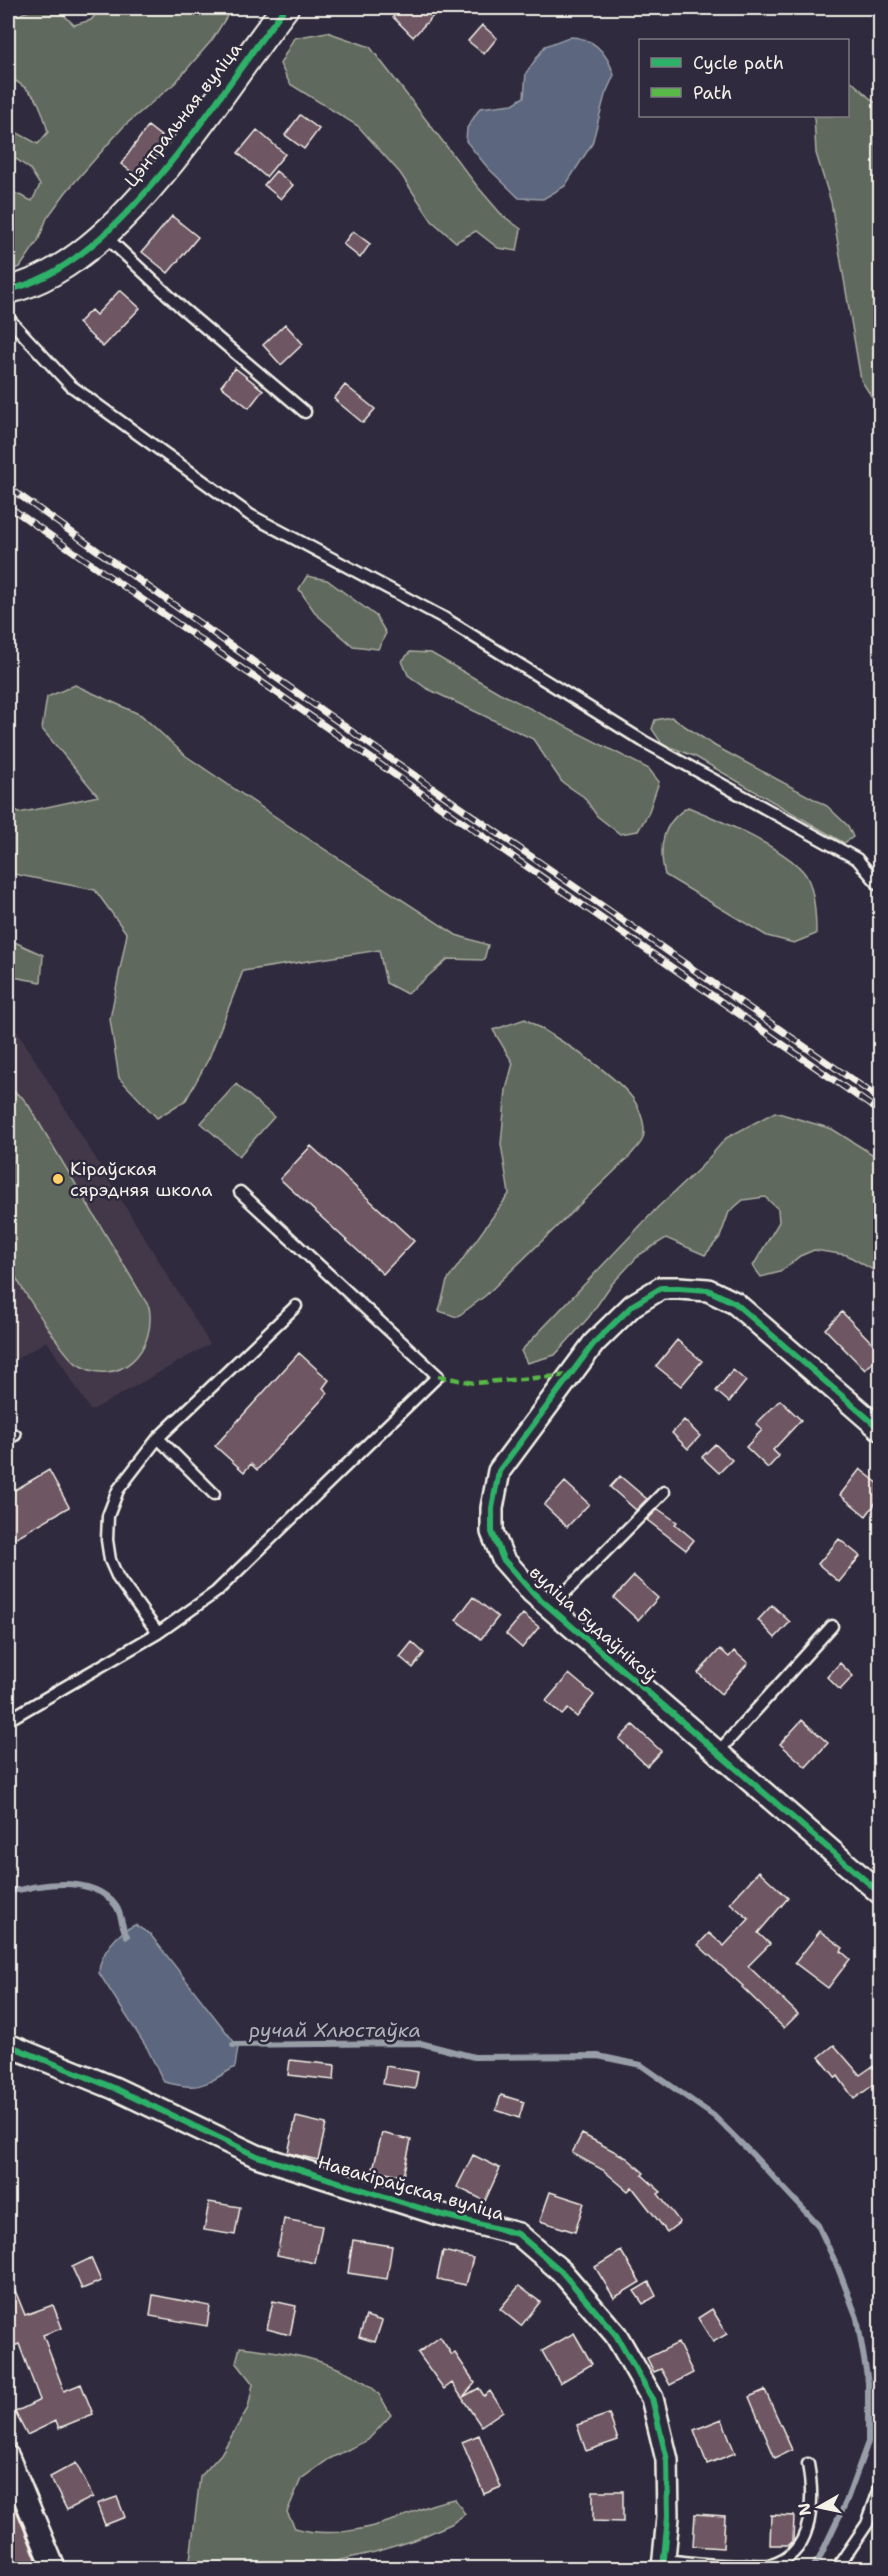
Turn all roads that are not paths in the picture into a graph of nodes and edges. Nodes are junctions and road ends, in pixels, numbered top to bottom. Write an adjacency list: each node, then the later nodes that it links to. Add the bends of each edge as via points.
1 (285, 8): 2 (street, Цэнтральная вуліца, via 154,183)
2 (104, 234): 3 (street, Цэнтральная вуліца, via 84,253 44,276); 5 (lane, via 182,308)
3 (8, 290)
4 (8, 318): 6 (lane, via 70,385 250,515 444,618 643,741 857,859)
5 (305, 412)
6 (880, 886)
7 (240, 1192): 15 (lane, via 438,1376 216,1592)
8 (296, 1306): 10 (lane)
9 (880, 1429): 13 (street, вуліца Будаўнікоў, via 735,1303 708,1290 662,1288 633,1305 594,1344 499,1471 492,1532 502,1559)
10 (158, 1438): 12 (lane); 15 (lane, via 117,1490 108,1516 106,1540 118,1578)
11 (664, 1492): 13 (lane)
12 (214, 1494)
13 (550, 1608): 17 (street, вуліца Будаўнікоў)
14 (832, 1626): 17 (lane)
15 (158, 1633): 16 (lane)
16 (8, 1720)
17 (718, 1752): 18 (street, вуліца Будаўнікоў)
18 (880, 1893)
19 (8, 2045): 23 (street, Навакіраўская вуліца, via 114,2088 257,2156 408,2205 518,2234 561,2271 616,2335 652,2398 667,2460 668,2517)
20 (8, 2457): 24 (street)
21 (808, 2464): 23 (lane, via 812,2511 792,2555 774,2564)
22 (880, 2488): 25 (lane, via 867,2524)
23 (663, 2564)
24 (54, 2568)
25 (837, 2568)

